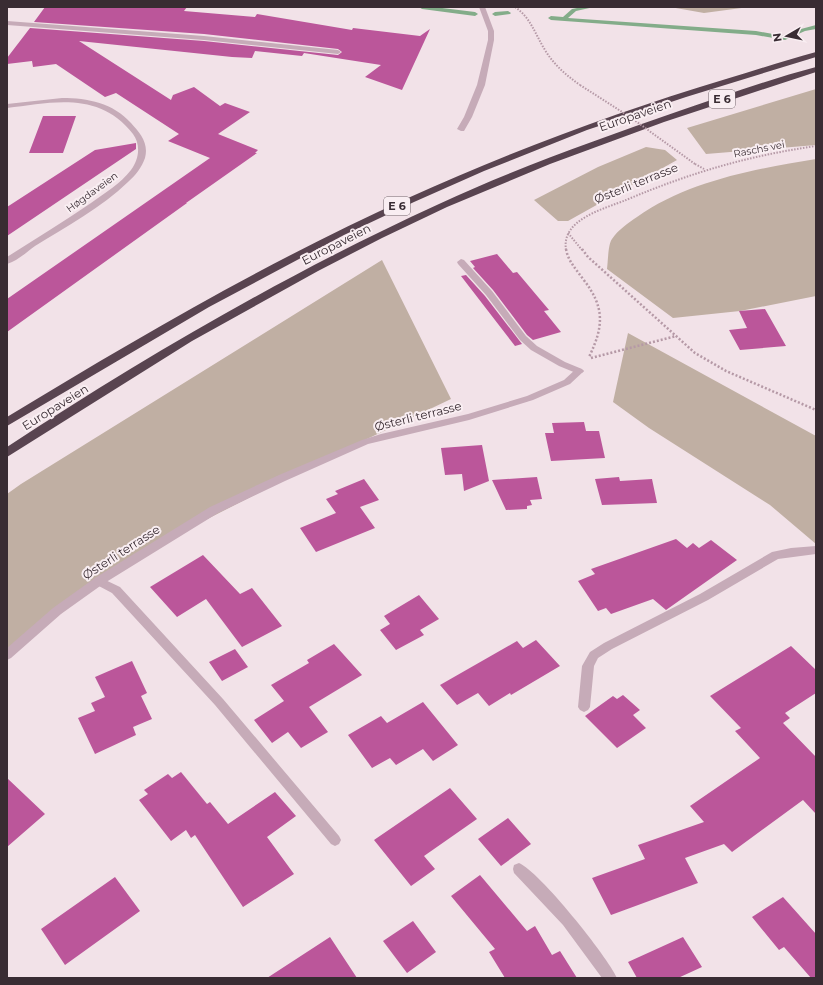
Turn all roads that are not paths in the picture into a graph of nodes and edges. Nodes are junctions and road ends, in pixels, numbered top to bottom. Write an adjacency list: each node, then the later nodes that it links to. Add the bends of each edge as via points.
1 (482, 7): 7 (street, via 491,30 491,40 481,85)
2 (7, 23): 3 (street)
3 (338, 52)
4 (816, 54): 10 (highway, Europaveien / E 6, via 691,91 592,125 392,208 296,255 200,307)
5 (816, 69): 11 (highway, Europaveien / E 6, via 571,152 507,178 383,235 204,330)
6 (7, 106): 8 (street, Høgdaveien, via 69,100 102,106 114,111 128,123 143,144 141,159 118,187)
7 (461, 129)
8 (7, 260)
9 (461, 262): 13 (street, Østerli terrasse, via 489,293 523,338 534,348 562,364 579,370 567,382 530,398 469,417 381,437 282,478 214,510)
10 (7, 422)
11 (7, 453)
12 (816, 550): 15 (street, via 776,555 594,655 588,666)
13 (99, 581): 14 (street, Østerli terrasse, via 57,612); 16 (street, via 116,590 219,702)
14 (7, 655)
15 (584, 706)
16 (335, 840)
17 (519, 869): 18 (street, via 546,895)
18 (610, 978)

